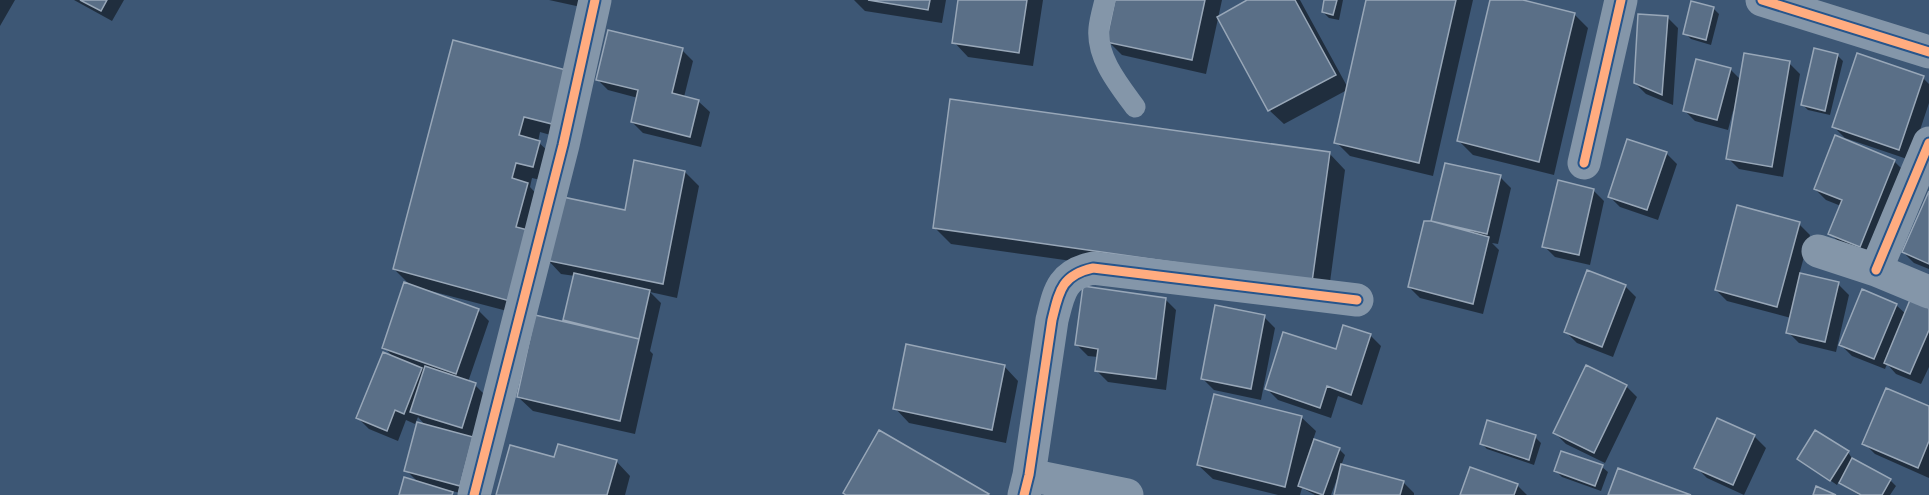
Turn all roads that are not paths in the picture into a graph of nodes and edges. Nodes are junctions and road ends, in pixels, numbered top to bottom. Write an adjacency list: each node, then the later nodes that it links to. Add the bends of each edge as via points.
1 (595, 0): 14 (street, via 563,145)
2 (1105, 0): 6 (lane, via 1099,44 1109,68)
3 (1621, 0): 8 (street)
4 (1762, 0): 5 (street)
5 (1929, 52)
6 (1135, 107)
7 (1929, 143): 10 (street)
8 (1584, 163)
9 (1818, 251): 10 (street)
10 (1876, 270): 11 (street)
11 (1929, 292)
12 (1357, 300): 13 (street, via 1093,268 1076,272 1061,291 1052,321)
13 (1026, 485): 15 (street)
14 (474, 495)
15 (1127, 495)

